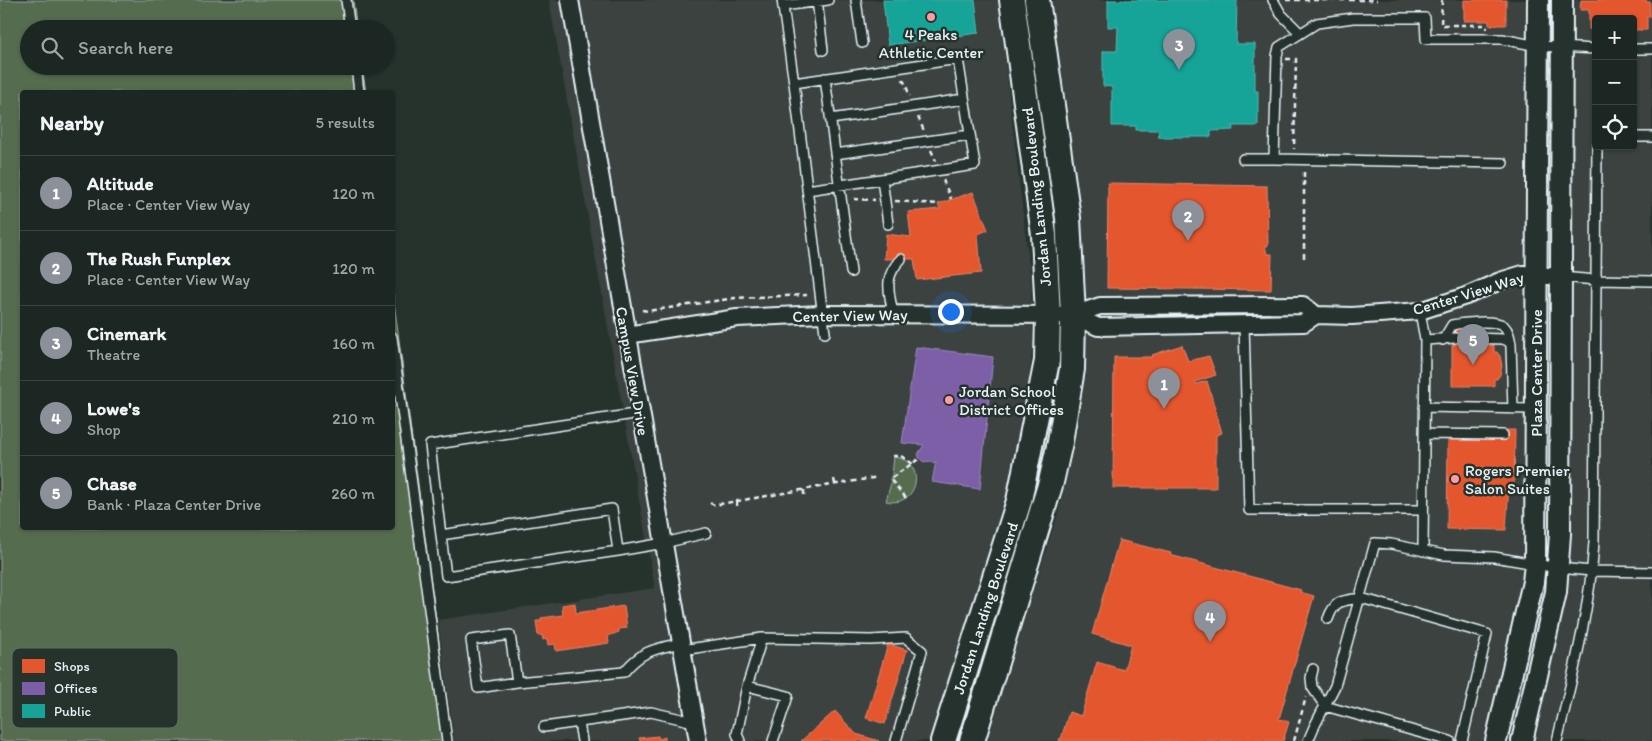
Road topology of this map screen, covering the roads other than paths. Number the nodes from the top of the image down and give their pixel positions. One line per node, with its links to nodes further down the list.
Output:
1 (346, 0): 12 (lane)
2 (570, 0): 53 (street, Campus View Drive)
3 (828, 0): 10 (lane)
4 (856, 0): 14 (lane)
5 (1012, 0): 48 (main road, Jordan Landing Boulevard)
6 (1037, 0): 49 (main road, Jordan Landing Boulevard)
7 (1274, 0): 13 (lane)
8 (1538, 0): 15 (street, Plaza Center Drive)
9 (1562, 0): 16 (street, Plaza Center Drive)
10 (817, 1): 11 (lane); 20 (lane)
11 (783, 3): 23 (lane)
12 (349, 20)
13 (1300, 33): 15 (lane); 33 (lane)
14 (862, 43)
15 (1538, 46): 16 (lane); 41 (street, Plaza Center Drive)
16 (1562, 48): 17 (lane); 42 (street, Plaza Center Drive)
17 (1592, 49)
18 (1637, 49): 19 (lane)
19 (1652, 49)
20 (824, 50)
21 (357, 75): 24 (lane)
22 (825, 78): 23 (lane); 25 (lane); 26 (lane)
23 (794, 83): 37 (lane)
24 (359, 90)
25 (964, 99): 26 (lane); 27 (lane)
26 (831, 119): 31 (lane)
27 (970, 136): 31 (lane); 35 (lane)
28 (1637, 137): 29 (lane)
29 (1652, 137)
30 (1597, 150): 43 (lane)
31 (836, 154): 36 (lane)
32 (1243, 159): 33 (lane)
33 (1274, 159): 34 (lane)
34 (1503, 163)
35 (882, 179): 36 (lane); 38 (lane)
36 (840, 186): 37 (lane); 40 (lane)
37 (807, 190): 46 (lane)
38 (888, 224)
39 (901, 259): 47 (lane)
40 (851, 272)
41 (1537, 274): 42 (street, Center View Way); 45 (street, Center View Way); 62 (street, Plaza Center Drive)
42 (1561, 277): 43 (lane); 73 (street, Plaza Center Drive)
43 (1596, 280): 44 (lane); 74 (lane)
44 (1652, 281)
45 (1420, 311): 50 (street, Center View Way); 56 (lane)
46 (822, 314): 47 (street, Center View Way); 52 (lane); 53 (street, Center View Way)
47 (893, 314): 48 (street, Center View Way)
48 (1048, 315): 49 (street, Center View Way); 93 (main road, Jordan Landing Boulevard)
49 (1073, 315): 50 (street, Center View Way); 51 (street, Center View Way); 94 (main road, Jordan Landing Boulevard)
50 (1316, 315): 51 (street, Center View Way)
51 (1244, 324): 66 (lane)
52 (825, 333)
53 (627, 335): 63 (street, Campus View Drive)
54 (1454, 338): 57 (lane)
55 (1468, 338): 58 (lane)
56 (1425, 340): 57 (lane); 60 (lane)
57 (1442, 340): 58 (lane)
58 (1511, 345): 61 (lane)
59 (395, 359): 87 (lane)
60 (1424, 407): 61 (lane); 64 (lane)
61 (1513, 408): 62 (lane)
62 (1536, 409): 72 (street, Plaza Center Drive)
63 (641, 413): 68 (lane); 69 (street, Campus View Drive)
64 (1424, 434): 65 (lane); 66 (lane)
65 (1503, 435)
66 (1423, 510): 71 (lane)
67 (706, 532): 69 (lane)
68 (441, 535): 70 (lane); 70 (lane)
69 (664, 543): 70 (lane); 79 (street, Campus View Drive)
70 (618, 550)
71 (1423, 551): 72 (lane); 76 (lane)
72 (1535, 564): 73 (lane); 98 (street, Plaza Center Drive)
73 (1558, 568): 74 (lane); 99 (street, Plaza Center Drive)
74 (1592, 571): 75 (lane); 100 (lane)
75 (1652, 572)
76 (1361, 598): 77 (lane); 83 (lane); 97 (lane)
77 (1328, 619)
78 (762, 638): 79 (lane); 82 (lane); 92 (lane)
79 (681, 646): 81 (lane); 85 (street, Campus View Drive)
80 (1313, 669): 83 (lane)
81 (517, 682): 81 (lane)
82 (747, 686): 90 (lane); 91 (lane)
83 (1325, 706): 95 (lane); 96 (lane)
84 (579, 722): 85 (lane); 86 (lane); 88 (lane)
85 (694, 722): 89 (street, Campus View Drive)
86 (544, 728)
87 (447, 741)
88 (582, 741)
89 (698, 741)
90 (740, 741)
91 (773, 741)
92 (896, 741)
93 (944, 741)
94 (972, 741)
95 (1308, 741)
96 (1450, 741)
97 (1462, 741)
98 (1496, 741)
99 (1522, 741)
100 (1557, 741)

